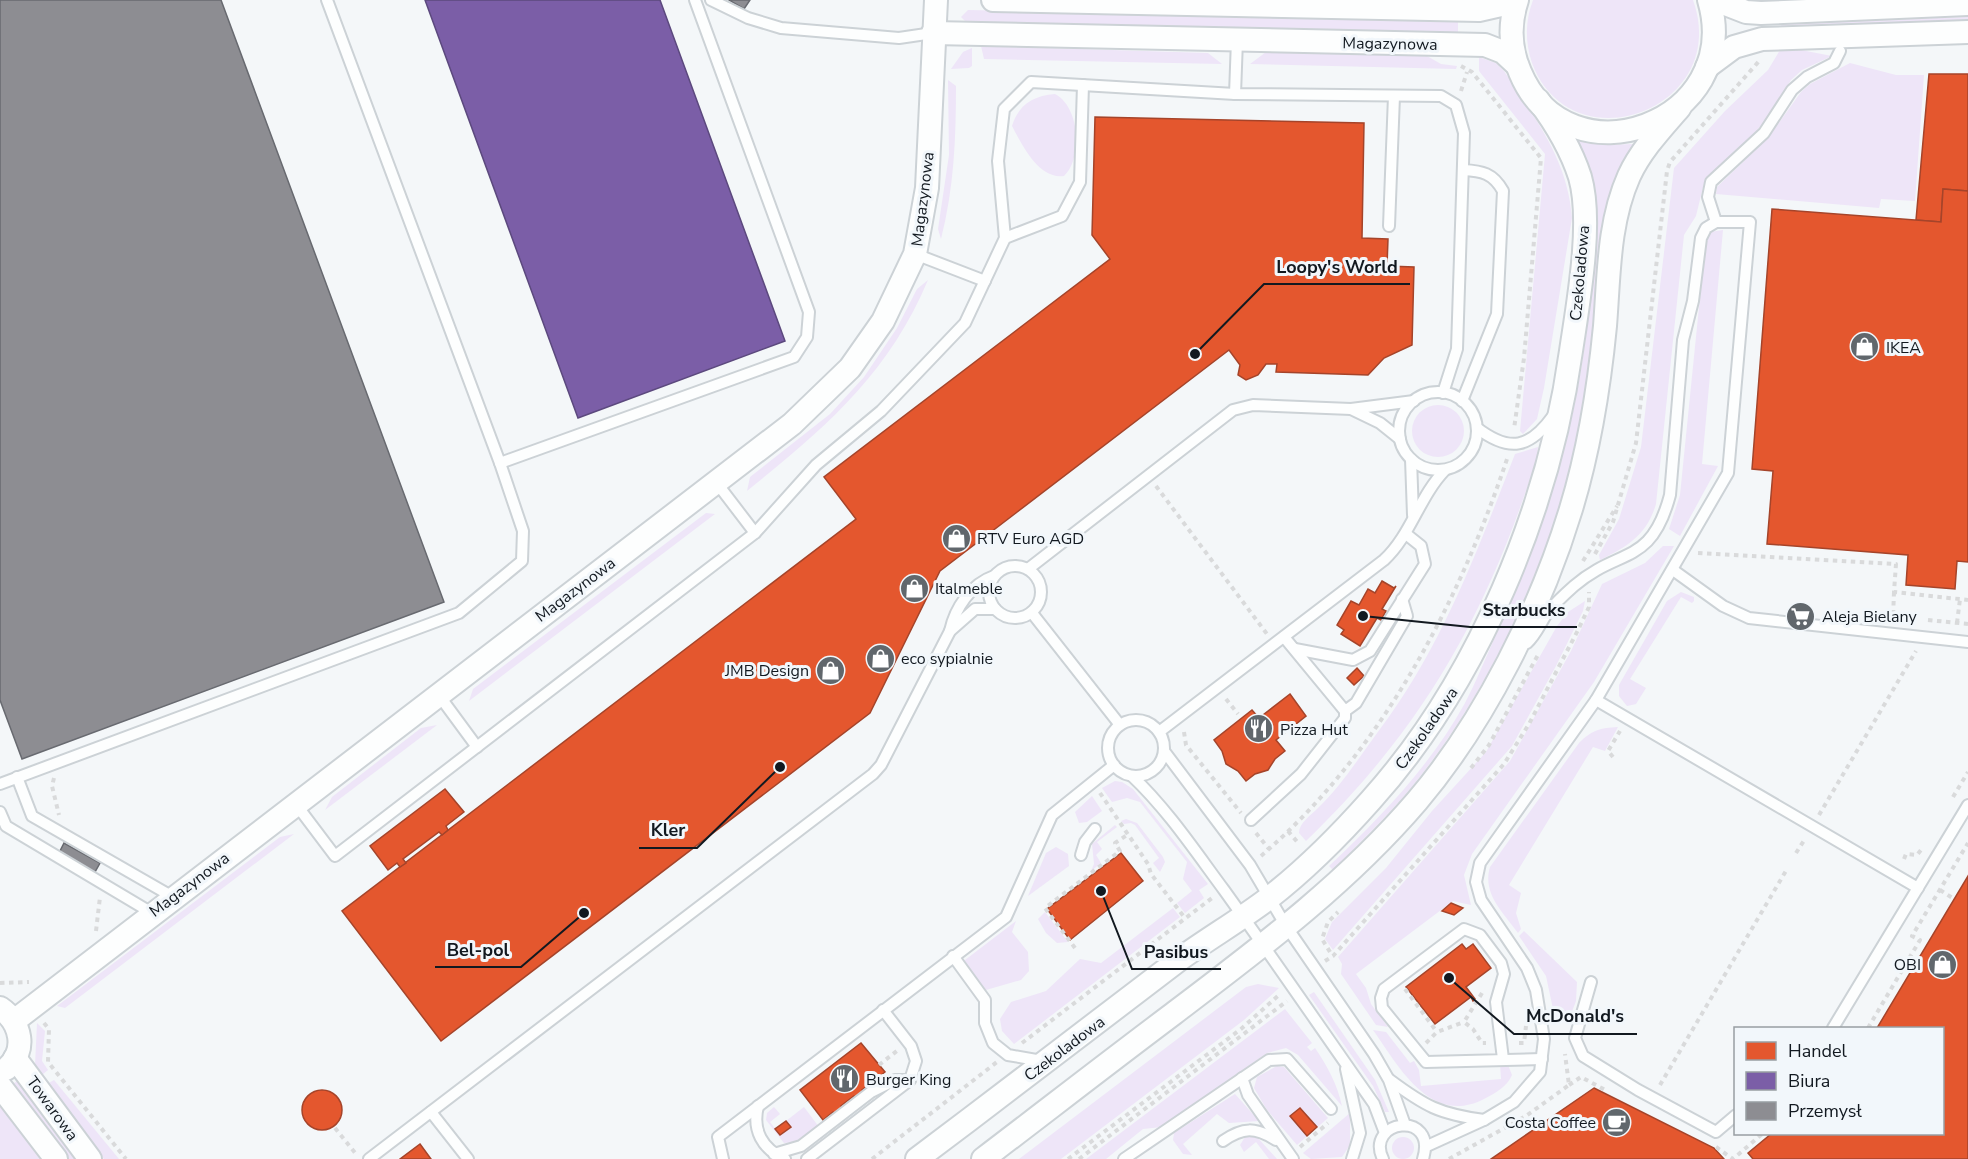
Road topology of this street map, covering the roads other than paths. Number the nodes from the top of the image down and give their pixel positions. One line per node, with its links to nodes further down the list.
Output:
1 (327, 0): 37 (lane)
2 (695, 0): 37 (lane)
3 (711, 0): 13 (lane)
4 (936, 0): 13 (street, Magazynowa)
5 (993, 0): 10 (street)
6 (1510, 0): 10 (street)
7 (1517, 0): 16 (street)
8 (1708, 0): 17 (street)
9 (1715, 0): 11 (street)
10 (1392, 4)
11 (1968, 4)
12 (1968, 32): 17 (street)
13 (933, 33): 14 (street, Magazynowa); 27 (street, Magazynowa)
14 (1237, 40): 16 (street, Magazynowa); 19 (lane)
15 (1840, 51): 24 (lane)
16 (1517, 65): 21 (street, Czekoladowa)
17 (1707, 67): 22 (street, Czekoladowa)
18 (1083, 85): 19 (lane); 26 (lane); 26 (lane)
19 (1235, 94): 20 (lane)
20 (1394, 96): 23 (lane); 25 (lane)
21 (1538, 100): 22 (street); 30 (street, Czekoladowa)
22 (1680, 107): 53 (street, Czekoladowa)
23 (1463, 170): 29 (lane); 32 (lane)
24 (1716, 222): 44 (lane); 53 (lane)
25 (1389, 226)
26 (1005, 238): 28 (lane)
27 (915, 254): 28 (lane); 39 (street, Magazynowa)
28 (985, 281): 41 (lane)
29 (1443, 393): 31 (lane); 32 (lane)
30 (1565, 398): 34 (lane); 73 (street, Czekoladowa)
31 (1414, 401): 33 (lane); 35 (lane)
32 (1462, 401): 34 (lane)
33 (1351, 409): 35 (lane); 43 (lane)
34 (1477, 428): 38 (lane)
35 (1400, 439): 36 (lane)
36 (1411, 459): 38 (lane); 40 (lane)
37 (500, 463): 63 (lane)
38 (1445, 470): 40 (lane)
39 (716, 482): 41 (lane); 54 (street, Magazynowa)
40 (1413, 515): 42 (lane)
41 (755, 533): 59 (lane)
42 (1406, 534): 46 (lane); 50 (lane)
43 (1028, 569): 45 (lane); 48 (lane)
44 (1672, 570): 51 (lane); 55 (lane)
45 (994, 576): 47 (lane); 49 (lane)
46 (1402, 599): 52 (lane); 56 (lane)
47 (995, 609): 48 (lane); 49 (lane)
48 (1032, 613): 57 (lane)
49 (950, 632): 94 (lane)
50 (1280, 640): 52 (lane); 58 (lane)
51 (1968, 642)
52 (1294, 648): 56 (lane)
53 (1511, 656): 76 (street, Czekoladowa)
54 (438, 694): 59 (lane); 65 (street, Magazynowa)
55 (1596, 700): 71 (lane); 84 (lane)
56 (1346, 711): 68 (lane)
57 (1120, 725): 58 (lane); 61 (lane)
58 (1159, 732): 60 (lane)
59 (477, 747): 65 (lane)
60 (1164, 751): 62 (lane); 73 (lane)
61 (1114, 765): 62 (lane); 78 (lane)
62 (1132, 776): 75 (lane)
63 (17, 777): 64 (lane); 72 (lane)
64 (0, 784)
65 (295, 803): 72 (street, Magazynowa)
66 (1968, 805): 71 (lane)
67 (0, 812): 74 (lane)
68 (1246, 817)
69 (1095, 830): 70 (lane)
70 (1080, 855)
71 (1918, 888): 82 (lane)
72 (173, 897): 74 (street, Magazynowa)
73 (1268, 898): 75 (street, Czekoladowa); 76 (lane)
74 (152, 913): 81 (street, Magazynowa)
75 (1242, 915): 77 (lane); 85 (street, Czekoladowa)
76 (1286, 926): 77 (street, Czekoladowa); 90 (lane)
77 (1264, 945): 86 (lane); 112 (street, Czekoladowa)
78 (953, 956): 80 (lane); 85 (lane)
79 (1591, 982): 95 (lane)
80 (883, 1010): 89 (lane); 92 (lane)
81 (7, 1014): 87 (street)
82 (1834, 1027)
83 (1503, 1059): 83 (lane); 84 (lane)
84 (1542, 1059): 96 (lane)
85 (1046, 1062): 111 (street, Czekoladowa)
86 (1345, 1063): 98 (lane); 115 (lane)
87 (8, 1065): 105 (street, Towarowa)
88 (1242, 1078): 93 (lane); 100 (lane); 113 (lane)
89 (910, 1080): 102 (lane); 110 (lane)
90 (1389, 1080): 96 (lane); 97 (lane)
91 (0, 1086): 104 (street, Towarowa)
92 (758, 1106): 102 (lane); 108 (lane)
93 (1331, 1109)
94 (431, 1112): 106 (lane); 107 (lane)
95 (1734, 1117)
96 (1484, 1120): 101 (lane)
97 (1405, 1125): 98 (lane); 101 (lane)
98 (1385, 1133): 103 (lane)
99 (1223, 1141): 100 (lane)
100 (1279, 1141): 114 (lane)
101 (1427, 1146): 116 (lane)
102 (774, 1154): 109 (lane)
103 (1379, 1158)
104 (56, 1159)
105 (90, 1159)
106 (369, 1159)
107 (468, 1159)
108 (723, 1159)
109 (785, 1159)
110 (806, 1159)
111 (917, 1159)
112 (983, 1159)
113 (1124, 1159)
114 (1293, 1159)
115 (1352, 1159)
116 (1423, 1159)

